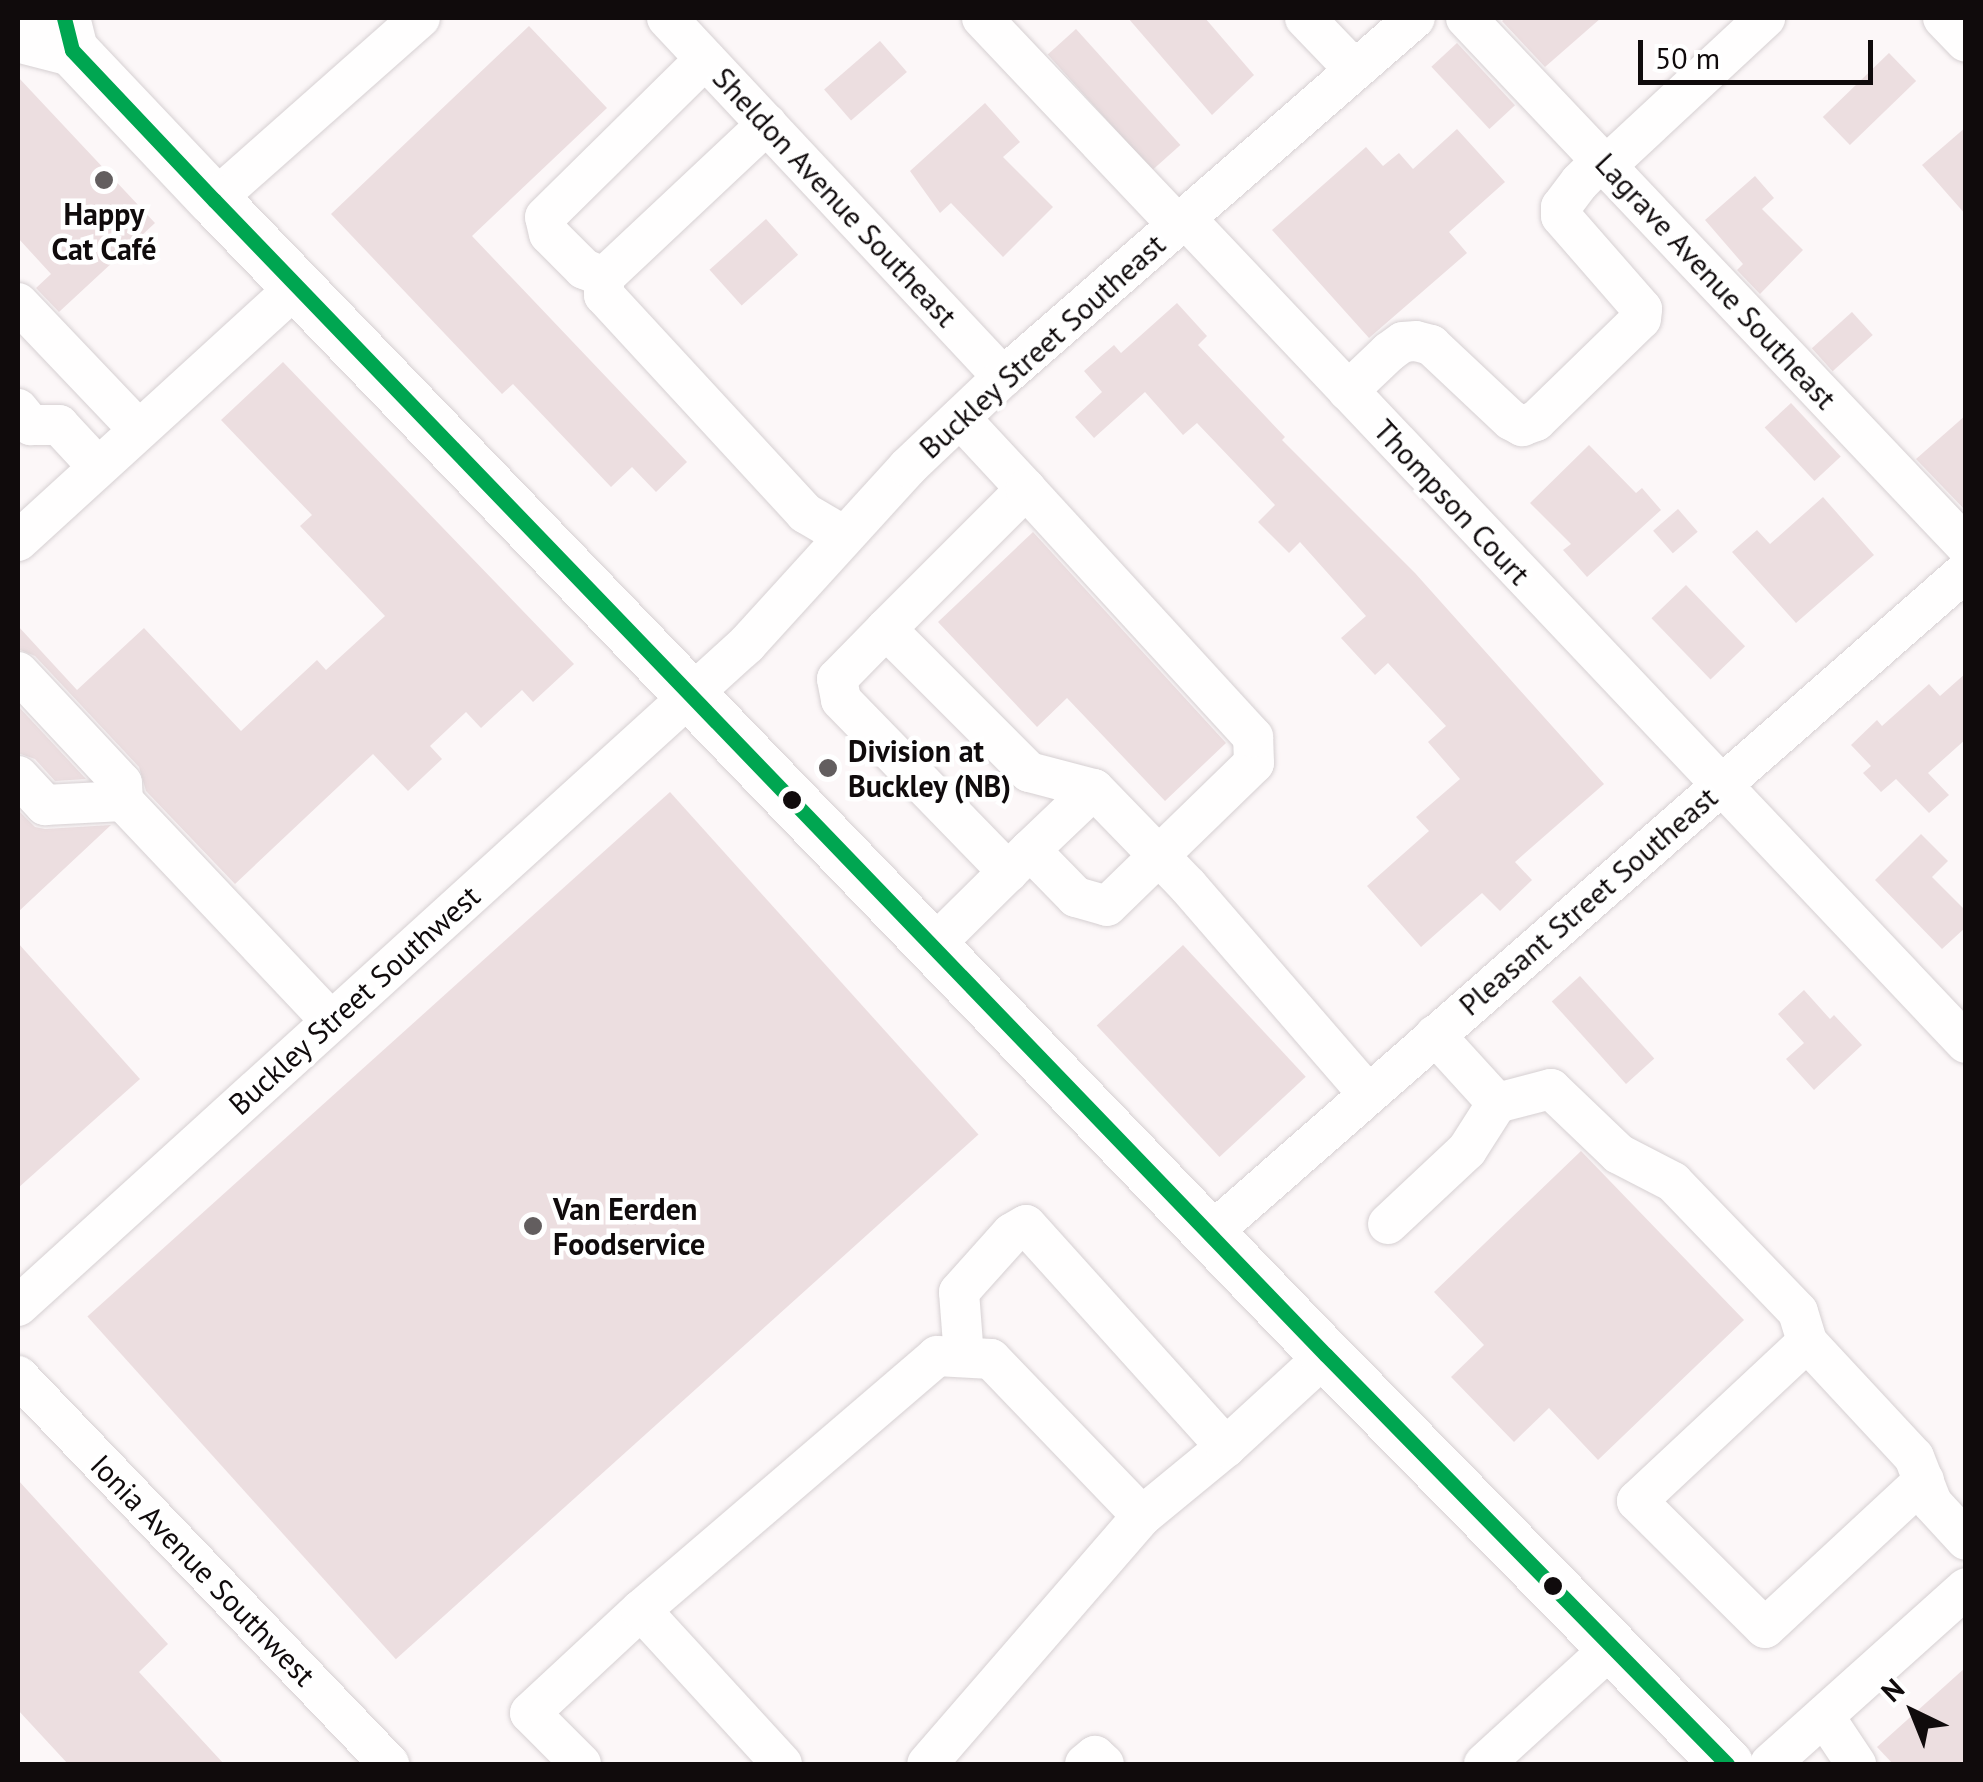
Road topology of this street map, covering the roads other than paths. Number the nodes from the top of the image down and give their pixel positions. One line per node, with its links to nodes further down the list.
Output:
1 (420, 18): 16 (street)
2 (666, 18): 12 (street, Sheldon Avenue Southeast)
3 (982, 18): 17 (street, Thompson Court)
4 (1305, 18): 13 (street)
5 (1415, 18): 13 (street, Buckley Street Southeast)
6 (1466, 18): 15 (street, Lagrave Avenue Southeast)
7 (1765, 18): 15 (street)
8 (1943, 18): 11 (street)
9 (68, 34): 10 (main road); 16 (main road)
10 (18, 36)
11 (1966, 42)
12 (706, 59): 14 (street, Sheldon Avenue Southeast); 18 (street)
13 (1354, 70): 17 (street, Buckley Street Southeast)
14 (766, 124): 18 (street); 21 (street, Sheldon Avenue Southeast)
15 (1604, 163): 22 (street); 30 (street, Lagrave Avenue Southeast)
16 (214, 200): 19 (main road)
17 (1181, 221): 21 (street, Buckley Street Southeast); 22 (street, Thompson Court)
18 (604, 277): 28 (street)
19 (297, 286): 25 (street); 34 (main road)
20 (18, 304): 25 (street)
21 (1003, 377): 24 (street, Buckley Street Southeast)
22 (1348, 391): 36 (street, Thompson Court)
23 (18, 409): 26 (street)
24 (960, 418): 27 (street); 28 (street, Buckley Street Southeast)
25 (139, 430): 26 (street)
26 (98, 468): 29 (street)
27 (1026, 489): 32 (street); 39 (street)
28 (844, 536): 34 (street, Buckley Street Southeast)
29 (18, 540)
30 (1966, 546)
31 (1966, 571): 36 (street, Pleasant Street Southeast)
32 (886, 629): 37 (street); 40 (street)
33 (18, 672): 38 (street)
34 (690, 694): 41 (main road); 43 (street, Buckley Street Southwest)
35 (18, 776): 38 (street)
36 (1721, 785): 42 (street); 44 (street, Pleasant Street Southeast)
37 (1094, 789): 39 (street); 40 (street)
38 (123, 801): 43 (street)
39 (1161, 858): 40 (street); 45 (street)
40 (1019, 861): 41 (street)
41 (934, 944): 48 (main road)
42 (1958, 1020)
43 (331, 1021): 49 (street, Buckley Street Southwest)
44 (1435, 1035): 45 (street, Pleasant Street Southeast); 46 (street)
45 (1367, 1093): 48 (street, Pleasant Street Southeast)
46 (1497, 1103): 47 (street); 50 (street)
47 (1388, 1224)
48 (1212, 1232): 51 (main road)
49 (18, 1306)
50 (1808, 1342): 55 (street); 55 (street)
51 (1326, 1355): 54 (street); 60 (main road)
52 (964, 1357): 54 (street); 56 (street); 59 (street)
53 (18, 1376): 62 (street, Ionia Avenue Southwest)
54 (1226, 1447): 56 (street)
55 (1924, 1480): 57 (street)
56 (1142, 1516): 65 (street)
57 (1966, 1540)
58 (1966, 1588): 61 (street)
59 (641, 1610): 63 (street); 64 (street)
60 (1611, 1648): 68 (street); 69 (main road)
61 (1824, 1716): 70 (street); 71 (street)
62 (375, 1760)
63 (581, 1764)
64 (782, 1764)
65 (927, 1764)
66 (1086, 1764): 67 (street)
67 (1104, 1764)
68 (1484, 1764)
69 (1727, 1764)
70 (1770, 1764)
71 (1856, 1764)

